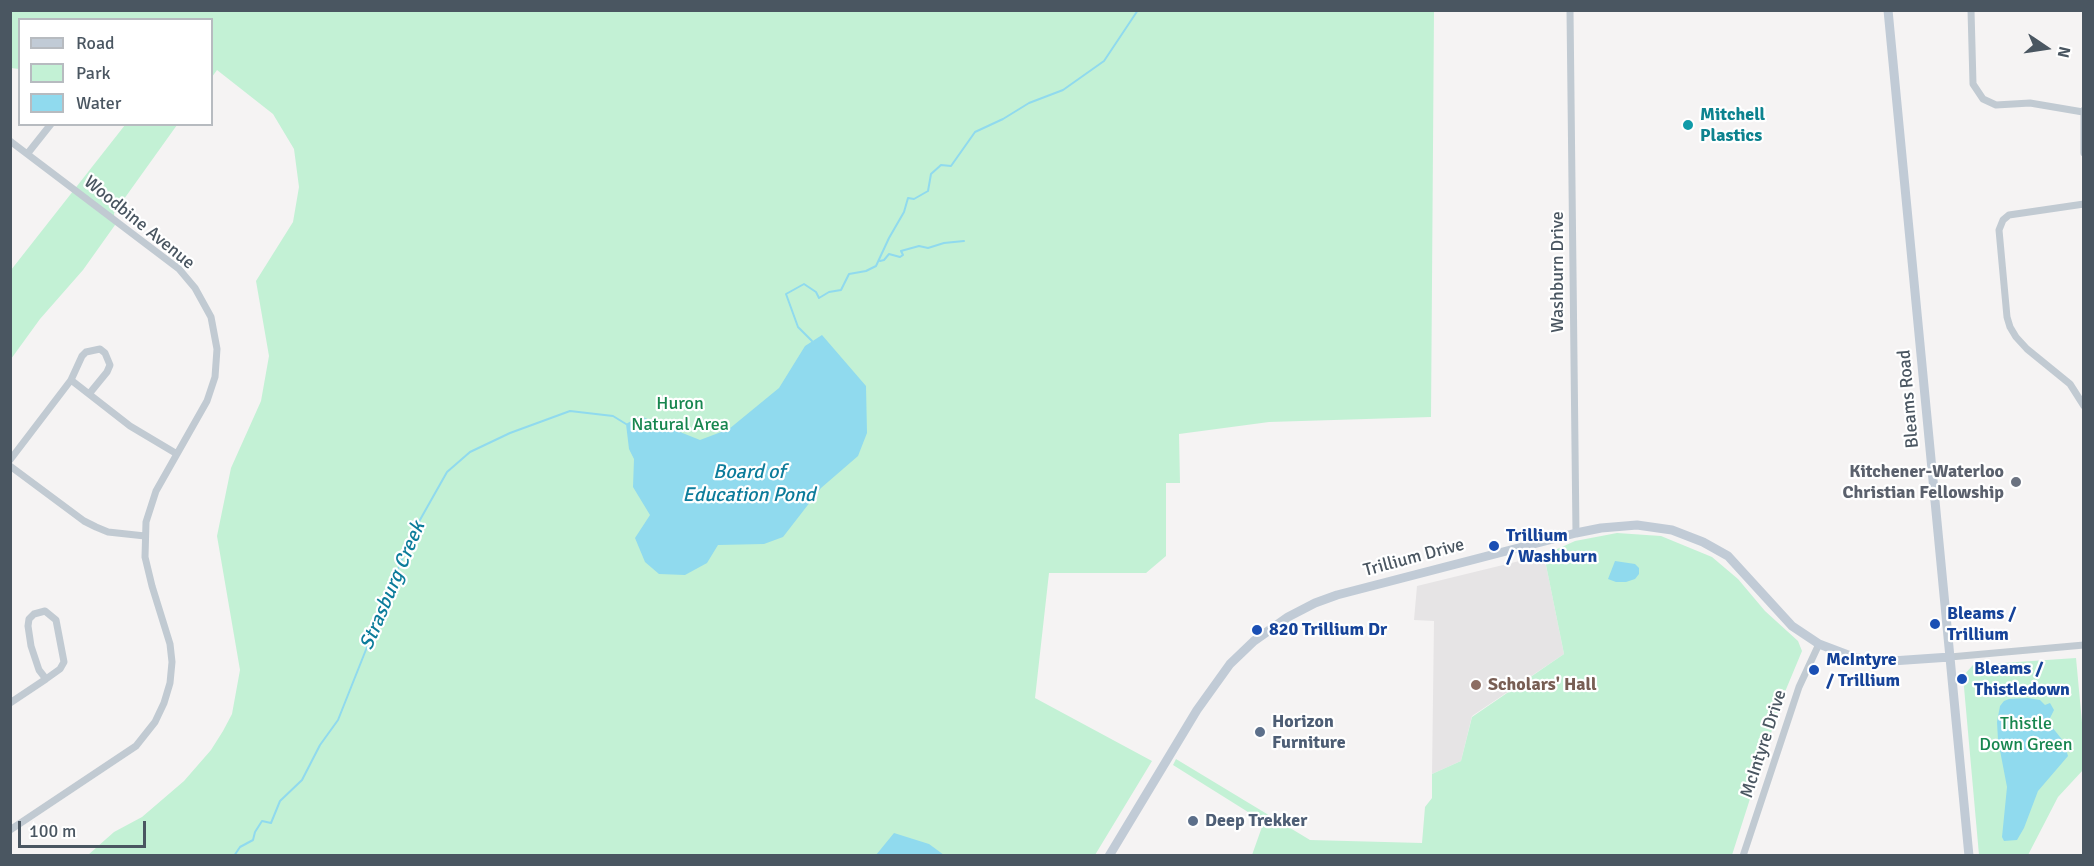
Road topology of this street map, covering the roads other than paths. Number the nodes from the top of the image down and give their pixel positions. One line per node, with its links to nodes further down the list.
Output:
1 (1570, 10): 16 (street, Washburn Drive)
2 (1888, 10): 20 (street, Bleams Road)
3 (1971, 10): 4 (street)
4 (2083, 111): 8 (street)
5 (49, 126): 7 (street)
6 (10, 141): 7 (street, Woodbine Avenue)
7 (28, 153): 13 (street, Woodbine Avenue)
8 (2084, 153)
9 (2084, 204): 12 (street)
10 (71, 380): 11 (street); 11 (street); 14 (street)
11 (89, 394): 13 (street)
12 (2084, 406)
13 (177, 454): 17 (street, Woodbine Avenue)
14 (10, 460)
15 (10, 466): 17 (street)
16 (1576, 533): 18 (street, Trillium Drive); 24 (street, Trillium Drive)
17 (145, 536): 23 (street, Woodbine Avenue)
18 (1819, 644): 20 (street, Trillium Drive); 25 (street, McIntyre Drive)
19 (2084, 645): 20 (street)
20 (1950, 657): 26 (street, Bleams Road)
21 (46, 679): 21 (street); 22 (street)
22 (10, 703)
23 (10, 830)
24 (1109, 855)
25 (1743, 855)
26 (1969, 855)

